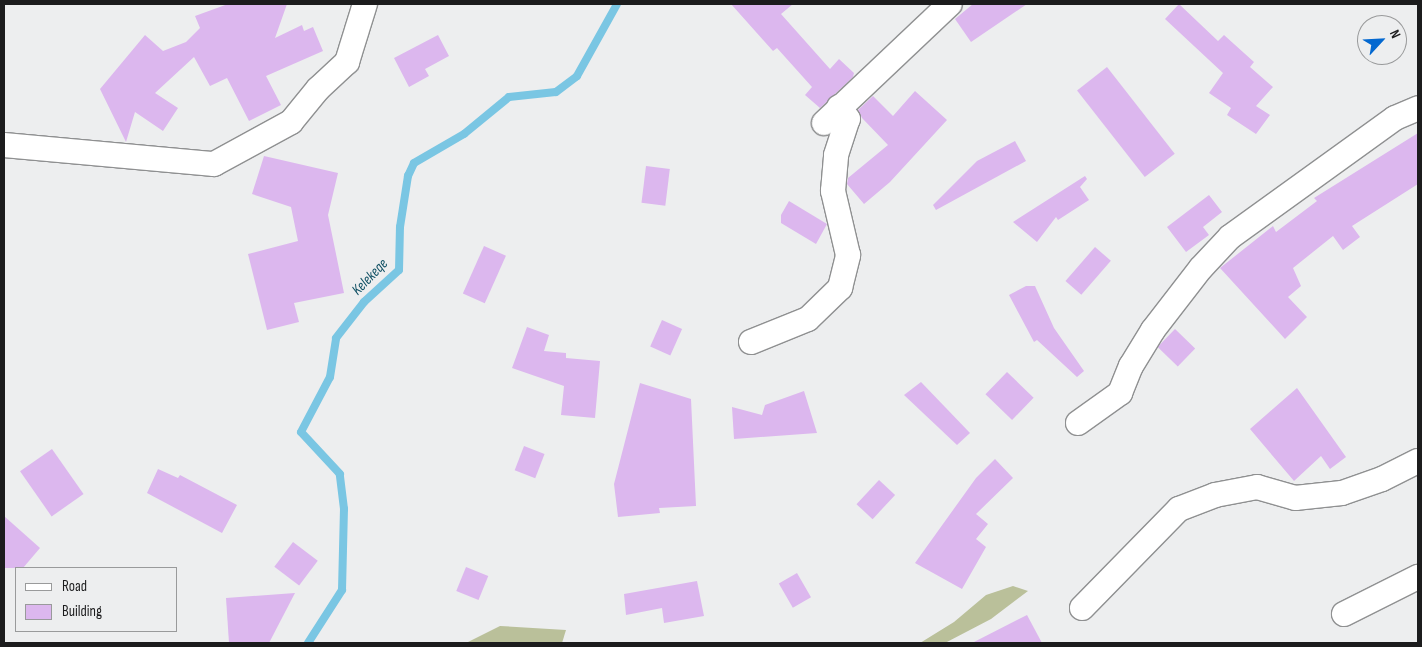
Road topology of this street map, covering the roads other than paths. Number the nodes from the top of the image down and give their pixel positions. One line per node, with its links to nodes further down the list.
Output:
1 (365, 4): 4 (street)
2 (950, 4): 5 (street)
3 (1418, 108): 6 (street)
4 (4, 145)
5 (751, 342)
6 (1078, 423)
7 (1418, 461): 9 (street)
8 (1418, 577): 10 (street)
9 (1082, 608)
10 (1344, 614)

